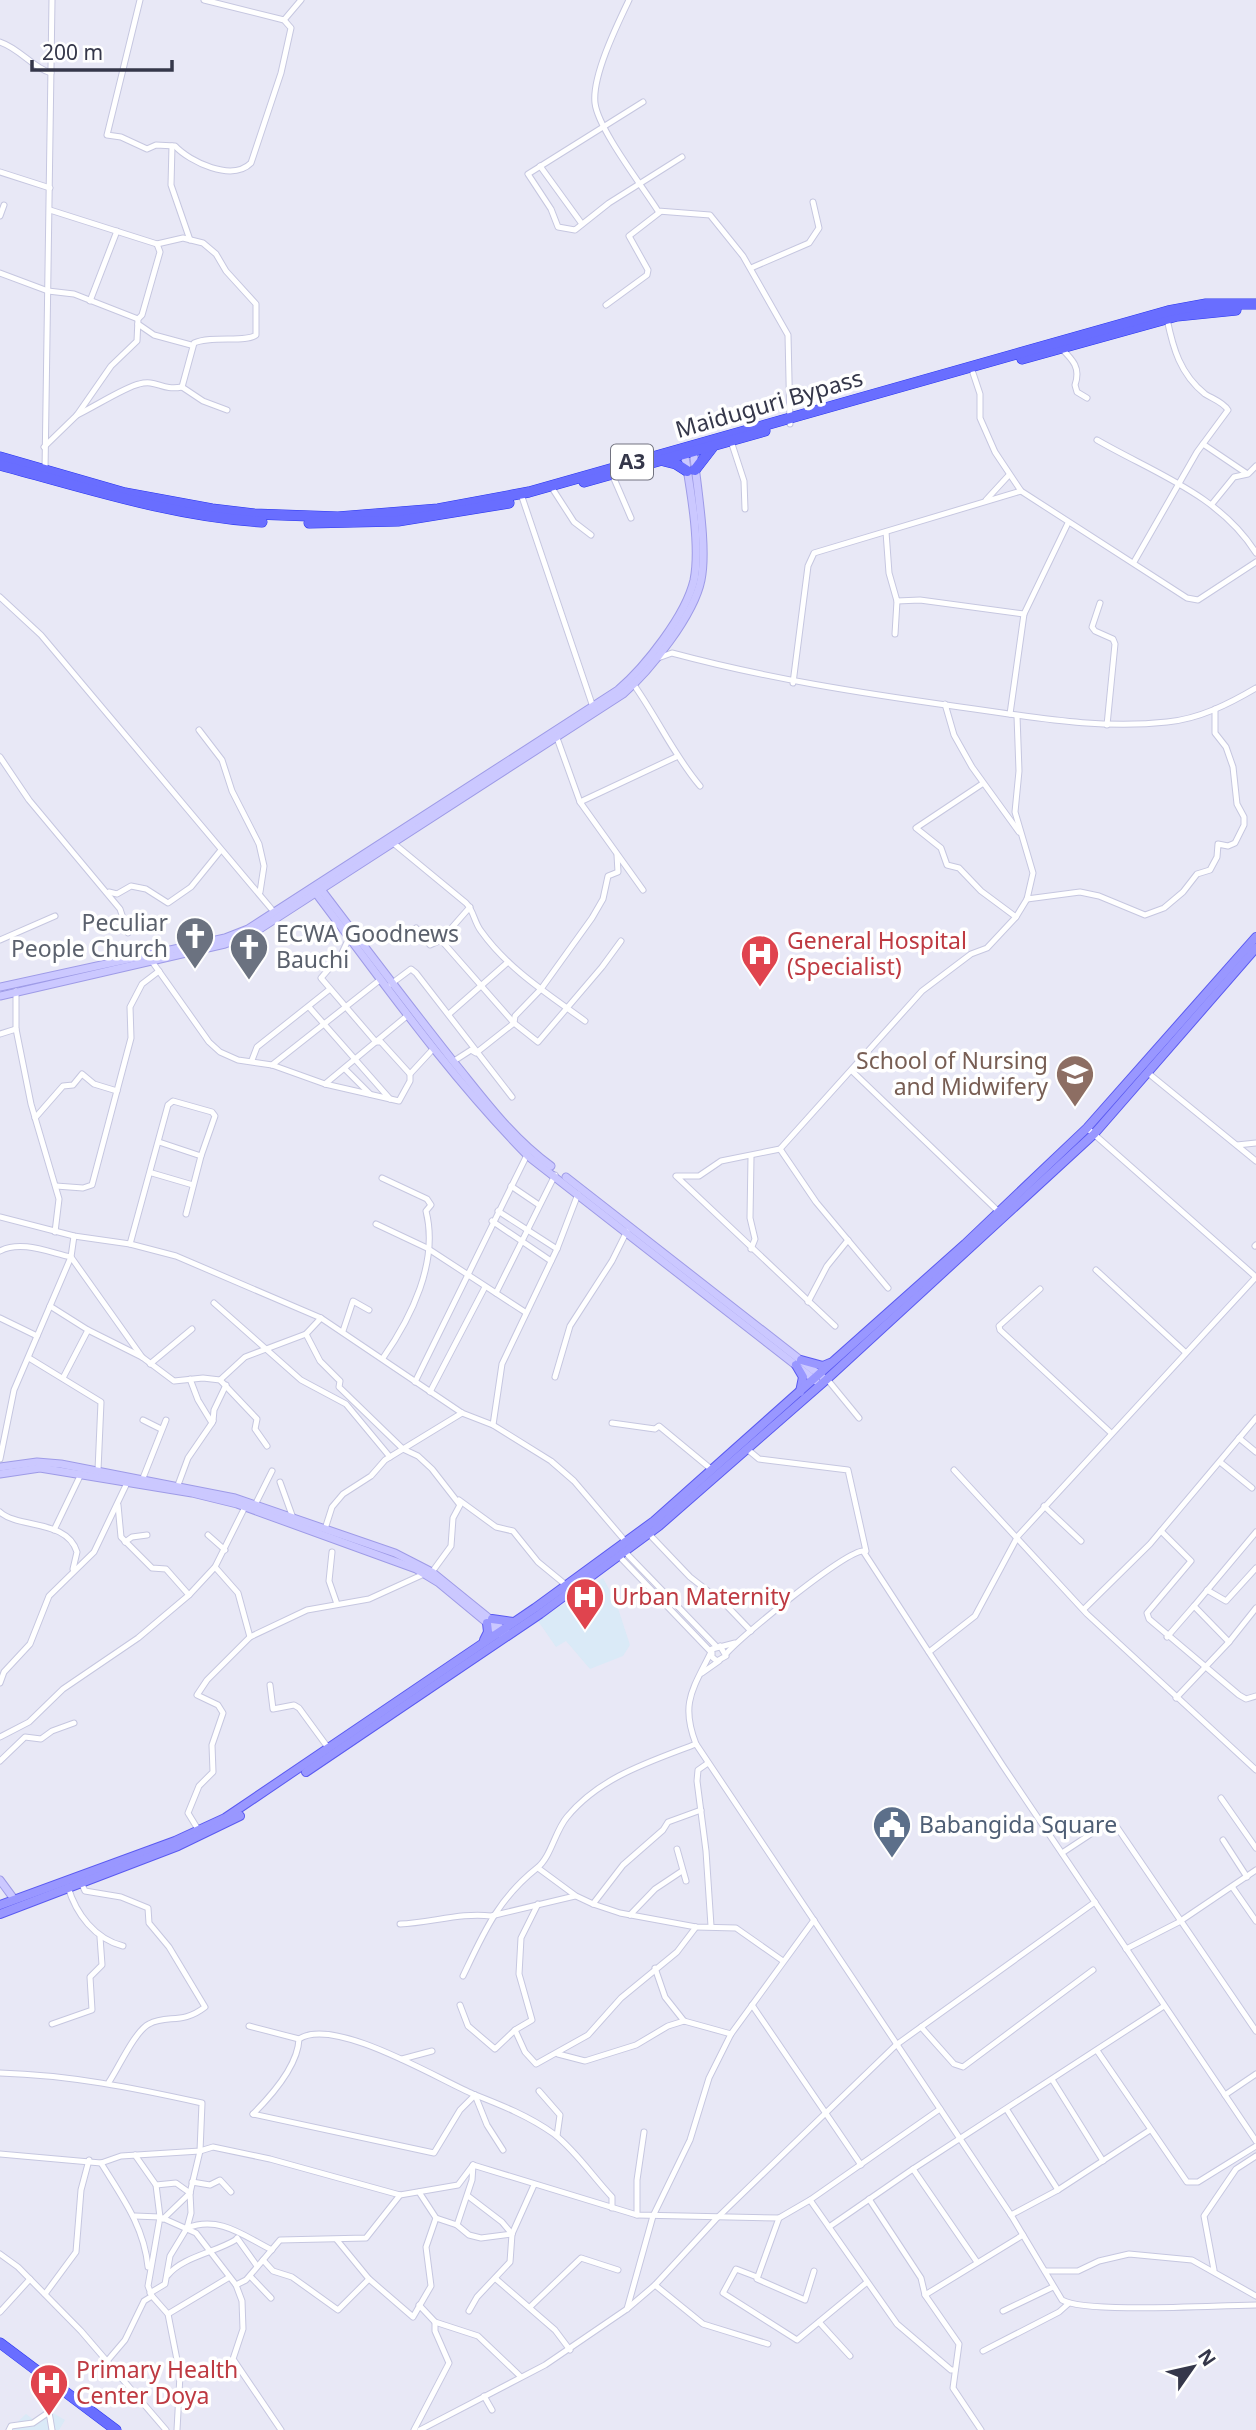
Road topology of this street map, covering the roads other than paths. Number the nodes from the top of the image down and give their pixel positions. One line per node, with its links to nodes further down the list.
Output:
1 (51, 0): 8 (street)
2 (140, 0): 11 (street)
3 (204, 0): 6 (street)
4 (301, 0): 6 (street)
5 (629, 0): 10 (street)
6 (284, 20): 11 (street)
7 (0, 42): 8 (street)
8 (51, 73): 16 (street)
9 (643, 102): 10 (street)
10 (605, 127): 13 (street); 15 (street)
11 (172, 146): 24 (street)
12 (682, 157): 15 (street)
13 (540, 166): 22 (street); 22 (street)
14 (0, 172): 16 (street)
15 (640, 183): 20 (street); 22 (street)
16 (50, 188): 19 (street)
17 (813, 202): 26 (street)
18 (4, 205): 21 (street)
19 (50, 210): 23 (street); 28 (street)
20 (660, 212): 26 (street); 31 (street)
21 (0, 216)
22 (582, 224)
23 (117, 231): 25 (street); 29 (street)
24 (190, 240): 25 (street); 36 (street)
25 (157, 244): 34 (street)
26 (751, 268): 43 (street)
27 (0, 273): 28 (street)
28 (48, 291): 29 (street); 48 (street)
29 (90, 301): 34 (street)
30 (1256, 304): 35 (highway, Maiduguri Bypass / A3)
31 (606, 305)
32 (1256, 310): 33 (highway, Maiduguri Bypass / A3)
33 (1166, 318): 35 (highway, Maiduguri Bypass / A3); 46 (street)
34 (138, 321): 36 (street); 42 (street)
35 (1086, 337): 37 (highway, Maiduguri Bypass / A3); 43 (highway, Maiduguri Bypass / A3)
36 (191, 345): 39 (street)
37 (1061, 348): 38 (highway, Maiduguri Bypass / A3); 40 (street)
38 (973, 373): 43 (highway, Maiduguri Bypass / A3); 58 (street)
39 (182, 387): 41 (street); 42 (street)
40 (1087, 398)
41 (227, 410)
42 (77, 415): 48 (street)
43 (790, 421): 45 (highway, Maiduguri Bypass / A3); 49 (highway, Maiduguri Bypass / A3)
44 (1097, 440): 59 (street)
45 (731, 441): 47 (highway, Maiduguri Bypass / A3); 65 (street)
46 (1203, 444): 55 (street); 59 (street)
47 (714, 446): 49 (highway, Maiduguri Bypass / A3); 54 (highway)
48 (44, 447): 56 (street)
49 (688, 449): 51 (highway, Maiduguri Bypass / A3); 54 (street); 62 (highway, Maiduguri Bypass / A3)
50 (0, 457): 56 (highway, Maiduguri Bypass / A3)
51 (660, 461): 54 (highway); 57 (highway, Maiduguri Bypass / A3)
52 (0, 465): 56 (highway, Maiduguri Bypass / A3)
53 (1256, 467): 55 (street)
54 (691, 470): 71 (street)
55 (1246, 473): 64 (street)
56 (44, 474): 62 (highway, Maiduguri Bypass / A3)
57 (612, 474): 60 (highway, Maiduguri Bypass / A3); 66 (street)
58 (1009, 475): 61 (street); 63 (street)
59 (1177, 485): 64 (street); 72 (street)
60 (554, 491): 62 (highway, Maiduguri Bypass / A3); 69 (street)
61 (1021, 491): 63 (street); 67 (street)
62 (522, 497): 87 (street)
63 (986, 500): 68 (street)
64 (1212, 504): 70 (street)
65 (745, 509)
66 (631, 518)
67 (1068, 523): 72 (street); 77 (street)
68 (886, 532): 75 (street); 82 (street)
69 (591, 535)
70 (1256, 553)
71 (699, 557): 79 (street); 87 (street)
72 (1135, 562): 73 (street)
73 (1256, 562)
74 (0, 597): 100 (street)
75 (897, 601): 77 (street); 78 (street)
76 (1100, 603): 90 (street)
77 (1024, 614): 88 (street)
78 (895, 634)
79 (667, 642): 80 (street); 81 (street)
80 (672, 653): 81 (street); 82 (street)
81 (656, 659): 83 (street)
82 (793, 683): 85 (street)
83 (634, 685): 87 (street); 94 (street)
84 (1256, 688): 86 (street)
85 (945, 704): 88 (street); 95 (street)
86 (1215, 709): 90 (street); 107 (street)
87 (594, 710): 92 (street); 104 (street)
88 (1010, 714): 89 (street)
89 (1017, 716): 90 (street); 98 (street)
90 (1107, 724)
91 (198, 730): 106 (street)
92 (557, 738): 97 (street); 99 (street)
93 (0, 757): 103 (street)
94 (676, 757): 96 (street); 97 (street)
95 (982, 784): 98 (street); 113 (street)
96 (700, 786)
97 (580, 802): 101 (street)
98 (1022, 838): 107 (street)
99 (392, 842): 102 (street); 110 (street)
100 (221, 850): 103 (street); 106 (street)
101 (617, 855): 105 (street); 130 (street)
102 (332, 882): 104 (street); 109 (street)
103 (104, 888): 115 (street)
104 (317, 889): 108 (street); 109 (street); 111 (street)
105 (643, 890)
106 (260, 892): 111 (street)
107 (1027, 899): 113 (street)
108 (302, 902): 109 (street); 122 (street)
109 (328, 903): 117 (street); 126 (street)
110 (470, 907): 119 (street); 123 (street)
111 (274, 912): 122 (street)
112 (55, 916): 118 (street)
113 (1016, 917): 151 (street)
114 (416, 928): 119 (street)
115 (128, 933)
116 (1256, 937): 160 (main road)
117 (349, 938): 125 (street); 129 (street)
118 (0, 940)
119 (441, 940): 128 (street)
120 (621, 941): 135 (street)
121 (1256, 948): 152 (main road)
122 (150, 957): 124 (street); 127 (street); 131 (street)
123 (508, 962): 128 (street); 130 (street)
124 (159, 971): 146 (street); 155 (street)
125 (381, 979): 133 (street); 137 (street)
126 (391, 984): 136 (street); 148 (street)
127 (0, 987)
128 (481, 988): 136 (street); 139 (street)
129 (330, 989): 133 (street); 134 (street)
130 (541, 989): 135 (street); 139 (street)
131 (16, 991): 132 (street); 141 (street)
132 (0, 996)
133 (346, 1006): 140 (street); 143 (street)
134 (309, 1007): 140 (street); 146 (street)
135 (568, 1009): 138 (street); 139 (street)
136 (449, 1014): 145 (street)
137 (408, 1015): 143 (street); 144 (street)
138 (585, 1021)
139 (514, 1023): 145 (street)
140 (324, 1024): 147 (street); 149 (street)
141 (16, 1029): 142 (street); 159 (street)
142 (0, 1034)
143 (376, 1042): 147 (street); 153 (street)
144 (434, 1048): 153 (street); 165 (street)
145 (476, 1053): 148 (street); 157 (street)
146 (252, 1060): 149 (street)
147 (357, 1061): 150 (street); 158 (street)
148 (454, 1061): 222 (street)
149 (272, 1065): 154 (street)
150 (345, 1069): 154 (street); 156 (street)
151 (852, 1072): 164 (street); 178 (street)
152 (1148, 1073): 160 (main road); 163 (street)
153 (410, 1074): 158 (street)
154 (325, 1084): 156 (street)
155 (117, 1091): 159 (street); 173 (street)
156 (370, 1094): 158 (street)
157 (512, 1097)
158 (391, 1099)
159 (35, 1118): 173 (street)
160 (1090, 1131): 178 (main road); 196 (main road); 199 (street)
161 (159, 1142): 166 (street); 166 (street); 169 (street)
162 (1256, 1143): 163 (street)
163 (1237, 1145): 168 (street)
164 (780, 1149): 167 (street); 187 (street)
165 (527, 1155): 170 (street); 174 (street)
166 (201, 1156): 172 (street)
167 (751, 1157): 192 (street); 192 (street)
168 (1256, 1161)
169 (152, 1173): 172 (street); 189 (street)
170 (555, 1175): 175 (street); 176 (street)
171 (382, 1178): 190 (street)
172 (194, 1185): 179 (street)
173 (56, 1186): 185 (street)
174 (511, 1186): 176 (street); 177 (street)
175 (578, 1193): 184 (street); 191 (street)
176 (539, 1205): 183 (street)
177 (498, 1210): 181 (street); 183 (street)
178 (999, 1212): 196 (main road)
179 (186, 1214)
180 (0, 1217): 185 (street)
181 (492, 1221): 188 (street); 198 (street)
182 (376, 1224): 190 (street)
183 (527, 1230): 188 (street); 191 (street)
184 (627, 1231): 222 (street); 225 (street)
185 (55, 1232): 186 (street)
186 (74, 1236): 189 (street); 194 (street)
187 (848, 1240): 201 (street); 204 (street)
188 (522, 1241): 195 (street); 203 (street)
189 (130, 1244): 210 (street)
190 (427, 1248): 198 (street); 221 (street)
191 (557, 1249): 195 (street)
192 (751, 1249): 204 (street)
193 (0, 1251): 194 (street)
194 (71, 1257): 206 (street); 219 (street)
195 (551, 1261): 208 (street)
196 (944, 1267): 223 (main road); 228 (main road)
197 (1096, 1270): 218 (street)
198 (469, 1275): 200 (street); 230 (street)
199 (1256, 1277): 218 (street)
200 (485, 1287): 203 (street); 232 (street)
201 (888, 1288)
202 (1040, 1289): 243 (street)
203 (496, 1293): 208 (street)
204 (808, 1302): 211 (street)
205 (214, 1303): 217 (street)
206 (50, 1306): 213 (street); 216 (street)
207 (369, 1310): 214 (street)
208 (525, 1312): 241 (street)
209 (0, 1318): 216 (street)
210 (321, 1318): 214 (street); 215 (street)
211 (835, 1326)
212 (192, 1329): 224 (street)
213 (88, 1330): 219 (street); 226 (street)
214 (343, 1331): 221 (street)
215 (306, 1335): 217 (street); 247 (street)
216 (37, 1336): 220 (street)
217 (267, 1348): 229 (street); 249 (street)
218 (1185, 1352): 243 (street)
219 (142, 1357): 224 (street)
220 (29, 1358): 226 (street); 250 (street)
221 (383, 1358): 230 (street)
222 (799, 1362): 223 (main road); 228 (street); 233 (main road)
223 (833, 1362): 228 (main road)
224 (149, 1364): 227 (street)
225 (555, 1377)
226 (63, 1378): 254 (street)
227 (190, 1379): 229 (street); 239 (street)
228 (821, 1379): 233 (main road); 235 (street); 246 (main road)
229 (220, 1380): 231 (street)
230 (415, 1382): 232 (street)
231 (226, 1385): 239 (street); 245 (street)
232 (430, 1392): 234 (street)
233 (800, 1393): 253 (main road)
234 (462, 1413): 241 (street); 247 (street)
235 (859, 1418)
236 (1256, 1418): 244 (street)
237 (143, 1420): 242 (street)
238 (166, 1420): 242 (street)
239 (212, 1423): 262 (street)
240 (612, 1423): 253 (street)
241 (493, 1425): 283 (street)
242 (161, 1429): 259 (street)
243 (1110, 1432): 267 (street)
244 (1240, 1438): 248 (street); 251 (street)
245 (267, 1446)
246 (746, 1448): 276 (main road); 285 (street)
247 (403, 1449): 249 (street); 264 (street)
248 (1256, 1452)
249 (390, 1457): 271 (street)
250 (0, 1459)
251 (1220, 1462): 263 (street); 273 (street)
252 (0, 1467): 254 (street)
253 (711, 1469): 283 (main road)
254 (98, 1470): 259 (street)
255 (954, 1470): 279 (street)
256 (272, 1471): 266 (street)
257 (0, 1474): 258 (street)
258 (81, 1474): 261 (street); 272 (street)
259 (143, 1478): 262 (street)
260 (280, 1482): 270 (street)
261 (127, 1483): 265 (street); 268 (street)
262 (178, 1485): 266 (street)
263 (1252, 1488)
264 (455, 1497): 289 (street); 290 (street)
265 (118, 1502): 274 (street); 280 (street)
266 (255, 1505): 270 (street)
267 (1044, 1506): 279 (street); 281 (street)
268 (244, 1509): 282 (street); 289 (street)
269 (0, 1512): 272 (street)
270 (293, 1518): 271 (street)
271 (326, 1529): 289 (street)
272 (54, 1530): 288 (street)
273 (1161, 1531): 296 (street); 302 (street)
274 (104, 1532): 280 (street); 288 (street)
275 (1256, 1532): 291 (street)
276 (649, 1534): 283 (main road); 299 (street)
277 (147, 1535): 280 (street)
278 (208, 1535): 282 (street)
279 (1017, 1536): 296 (street); 307 (street)
280 (123, 1539): 292 (street)
281 (1081, 1541)
282 (225, 1550): 286 (street)
283 (624, 1550): 290 (main road); 300 (main road); 306 (street)
284 (332, 1552): 293 (street)
285 (872, 1563): 299 (street); 307 (street)
286 (215, 1567): 292 (street); 301 (street)
287 (1256, 1568): 291 (street)
288 (73, 1569): 312 (street)
289 (428, 1573): 293 (street); 297 (street)
290 (566, 1585): 298 (main road)
291 (1207, 1590): 294 (street)
292 (188, 1595): 317 (street)
293 (337, 1604): 301 (street)
294 (1194, 1606): 302 (street); 304 (street)
295 (1256, 1608): 304 (street)
296 (1084, 1609): 315 (street)
297 (489, 1621): 298 (main road); 300 (street); 305 (main road)
298 (513, 1622): 300 (main road)
299 (751, 1631): 303 (street)
300 (504, 1633): 305 (main road); 336 (main road)
301 (250, 1637): 325 (street)
302 (1167, 1637): 310 (street)
303 (736, 1642): 306 (street); 308 (street)
304 (1229, 1642): 310 (street)
305 (482, 1643): 319 (main road)
306 (714, 1649): 308 (street); 309 (street); 311 (street)
307 (929, 1652): 329 (street)
308 (726, 1654): 309 (street)
309 (719, 1661): 311 (street)
310 (1206, 1667): 314 (street); 315 (street)
311 (699, 1674): 318 (street)
312 (0, 1683)
313 (270, 1685): 319 (street)
314 (1256, 1696)
315 (1176, 1698): 322 (street)
316 (74, 1723): 320 (street)
317 (0, 1737)
318 (696, 1744): 321 (street); 330 (street)
319 (329, 1749): 325 (main road)
320 (0, 1761)
321 (708, 1763): 324 (street); 348 (street)
322 (1256, 1770)
323 (1221, 1798): 327 (street)
324 (701, 1811): 342 (street); 352 (street)
325 (199, 1831): 340 (main road)
326 (1223, 1840): 333 (street)
327 (1256, 1848)
328 (677, 1849): 332 (street)
329 (1062, 1853): 341 (street); 350 (street)
330 (538, 1868): 339 (street); 347 (street)
331 (1256, 1870): 333 (street)
332 (682, 1871): 335 (street); 346 (street)
333 (1247, 1877): 338 (street)
334 (0, 1880): 340 (street)
335 (686, 1881)
336 (81, 1882): 337 (main road); 380 (street)
337 (68, 1887): 345 (main road); 354 (street)
338 (1233, 1888): 349 (street); 350 (street)
339 (576, 1896): 342 (street); 344 (street)
340 (14, 1899): 343 (main road)
341 (1095, 1902): 356 (street); 367 (street)
342 (593, 1903): 346 (street)
343 (0, 1905)
344 (538, 1905): 347 (street); 368 (street)
345 (0, 1914)
346 (630, 1915): 353 (street)
347 (491, 1916): 351 (street); 360 (street)
348 (814, 1920): 357 (street); 372 (street)
349 (1256, 1921)
350 (1180, 1922): 356 (street); 369 (street)
351 (400, 1924)
352 (711, 1926): 353 (street); 357 (street)
353 (696, 1927): 358 (street)
354 (100, 1937): 355 (street); 365 (street)
355 (123, 1946)
356 (1126, 1949): 363 (street)
357 (783, 1961): 362 (street)
358 (655, 1968): 364 (street); 375 (street)
359 (1093, 1970): 367 (street)
360 (463, 1976)
361 (460, 2005): 368 (street)
362 (752, 2005): 370 (street); 386 (street)
363 (1164, 2006): 374 (street); 383 (street)
364 (684, 2021): 370 (street); 375 (street)
365 (52, 2024)
366 (249, 2026): 371 (street)
367 (921, 2027): 372 (street)
368 (515, 2030): 375 (street)
369 (1256, 2031)
370 (731, 2034): 417 (street)
371 (299, 2039): 376 (street); 382 (street)
372 (896, 2045): 384 (street); 386 (street)
373 (432, 2051): 376 (street)
374 (1097, 2052): 379 (street); 387 (street)
375 (558, 2054)
376 (402, 2059): 382 (street)
377 (0, 2073): 380 (street)
378 (1256, 2074): 383 (street)
379 (1053, 2081): 385 (street); 398 (street)
380 (109, 2082): 393 (street)
381 (538, 2091): 389 (street)
382 (475, 2095): 389 (street); 392 (street)
383 (1225, 2095): 391 (street)
384 (940, 2109): 390 (street); 401 (street)
385 (1007, 2110): 390 (street); 406 (street)
386 (827, 2112): 401 (street); 422 (street)
387 (1150, 2130): 391 (street); 398 (street)
388 (644, 2132): 415 (street)
389 (557, 2136): 414 (street)
390 (960, 2139): 402 (street); 418 (street)
391 (1256, 2143)
392 (503, 2150)
393 (200, 2151): 395 (street); 403 (street); 410 (street)
394 (0, 2154): 397 (street)
395 (135, 2155): 399 (street); 404 (street)
396 (1256, 2156): 437 (street)
397 (89, 2160): 399 (street); 453 (street)
398 (1103, 2161): 406 (street)
399 (101, 2163): 416 (street)
400 (472, 2165): 405 (street); 408 (street); 411 (street)
401 (862, 2165): 413 (street)
402 (913, 2169): 412 (street); 434 (street)
403 (192, 2182): 407 (street); 409 (street)
404 (156, 2185): 409 (street); 419 (street)
405 (534, 2185): 414 (street); 426 (street)
406 (1058, 2190): 418 (street)
407 (231, 2192)
408 (419, 2192): 410 (street); 420 (street)
409 (190, 2193): 419 (street); 425 (street)
410 (400, 2195): 429 (street)
411 (468, 2196): 423 (street); 426 (street)
412 (869, 2199): 424 (street); 455 (street)
413 (810, 2200): 421 (street); 424 (street)
414 (612, 2208): 415 (street)
415 (637, 2215): 417 (street)
416 (135, 2216): 419 (street); 440 (street)
417 (653, 2216): 422 (street); 462 (street)
418 (1011, 2216): 427 (street)
419 (161, 2218): 425 (street); 440 (street)
420 (436, 2218): 423 (street); 459 (street)
421 (779, 2218): 422 (street); 442 (street)
422 (716, 2219): 449 (street)
423 (457, 2225): 426 (street)
424 (829, 2227): 448 (street)
425 (187, 2228): 428 (street); 431 (street); 447 (street)
426 (512, 2234): 446 (street)
427 (1023, 2235): 434 (street); 439 (street)
428 (237, 2236): 430 (street); 431 (street); 435 (street)
429 (337, 2240): 430 (street); 445 (street)
430 (272, 2250): 433 (street)
431 (212, 2253): 443 (street); 447 (street)
432 (0, 2254): 444 (street)
433 (263, 2260): 435 (street); 445 (street)
434 (977, 2262): 455 (street)
435 (257, 2266): 441 (street)
436 (618, 2270): 461 (street)
437 (1214, 2270): 439 (street); 456 (street)
438 (814, 2271): 442 (street)
439 (1045, 2271): 451 (street)
440 (148, 2276): 454 (street)
441 (250, 2276): 450 (street); 457 (street)
442 (757, 2277): 468 (street)
443 (228, 2278): 450 (street); 466 (street)
444 (30, 2279): 453 (street); 465 (street)
445 (369, 2279): 459 (street)
446 (496, 2279): 461 (street); 463 (street)
447 (166, 2281): 452 (street); 454 (street)
448 (866, 2283): 468 (street); 476 (street)
449 (655, 2285): 462 (street); 470 (street)
450 (236, 2286): 488 (street)
451 (1053, 2287): 458 (street); 464 (street)
452 (166, 2291)
453 (45, 2294): 475 (street)
454 (151, 2294): 466 (street); 475 (street)
455 (925, 2295): 476 (street)
456 (1256, 2296)
457 (271, 2298)
458 (1068, 2304): 460 (street); 473 (street)
459 (419, 2305): 467 (street)
460 (1256, 2305)
461 (530, 2307): 472 (street)
462 (626, 2309): 472 (street)
463 (469, 2311)
464 (1003, 2311)
465 (0, 2312)
466 (168, 2315): 487 (street)
467 (435, 2322): 477 (street); 489 (street)
468 (819, 2322): 474 (street)
469 (0, 2343): 485 (highway)
470 (768, 2344)
471 (0, 2348): 478 (highway)
472 (570, 2350): 477 (street)
473 (983, 2351)
474 (850, 2356)
475 (108, 2360): 486 (street)
476 (955, 2370): 491 (street)
477 (520, 2376): 479 (street)
478 (60, 2394): 481 (street); 484 (highway)
479 (484, 2396): 480 (street); 490 (street)
480 (492, 2410)
481 (49, 2412): 482 (street); 483 (street)
482 (9, 2430)
483 (52, 2430)
484 (108, 2430)
485 (116, 2430)
486 (166, 2430)
487 (177, 2430)
488 (281, 2430)
489 (414, 2430)
490 (421, 2430)
491 (981, 2430)

